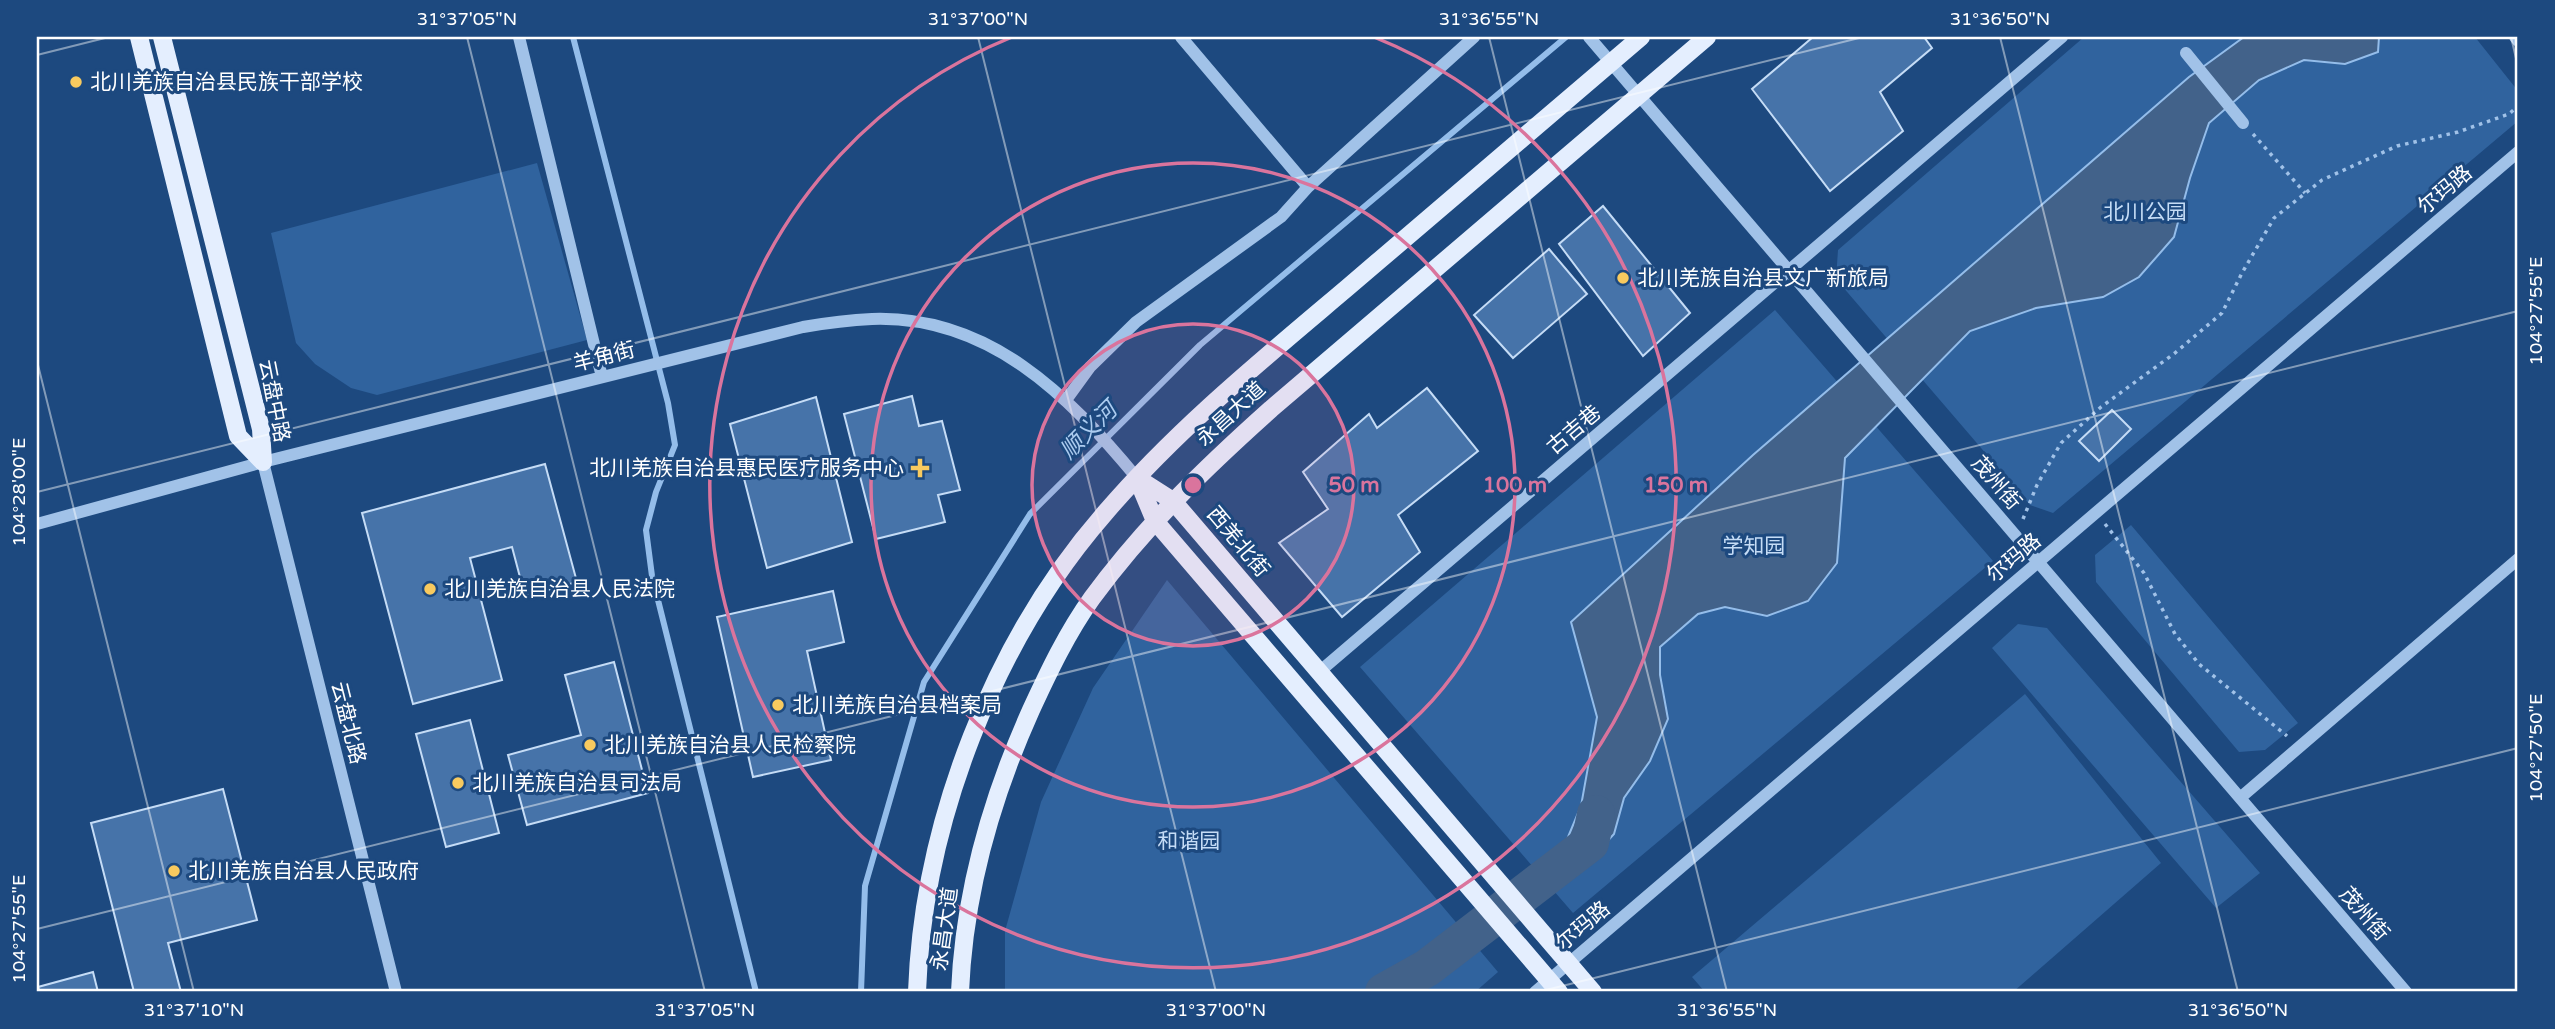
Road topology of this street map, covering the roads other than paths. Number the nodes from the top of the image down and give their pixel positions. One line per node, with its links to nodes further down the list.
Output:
1 (139, 37): 19 (main road, 云盘中路)
2 (162, 37): 19 (main road, 云盘中路)
3 (519, 37): 17 (street)
4 (1181, 37): 15 (street)
5 (1474, 37): 15 (street)
6 (1641, 37): 11 (main road, 永昌大道)
7 (1707, 37): 12 (main road, 永昌大道)
8 (2062, 37): 16 (street, 古吉巷)
9 (1591, 39): 11 (street, 茂州街)
10 (2186, 53): 13 (street)
11 (1611, 63): 12 (street, 茂州街); 20 (main road, 永昌大道)
12 (1639, 95): 16 (street, 茂州街); 21 (main road, 永昌大道)
13 (2243, 123)
14 (2518, 152): 25 (street, 尔玛路)
15 (1308, 187): 18 (street)
16 (1790, 272): 25 (street, 茂州街); 26 (street, 古吉巷)
17 (602, 377): 18 (street, 羊角街); 19 (street, 羊角街)
18 (1066, 400): 20 (street, 羊角街)
19 (263, 462): 23 (street, 羊角街); 30 (street, 云盘北路)
20 (1137, 478): 21 (main road, 西羌北街); 22 (main road); 31 (main road, 永昌大道)
21 (1173, 501): 22 (main road, 永昌大道); 26 (main road, 西羌北街)
22 (1155, 521): 29 (main road); 32 (main road, 永昌大道)
23 (37, 524)
24 (2518, 559): 27 (street)
25 (2038, 562): 27 (street, 茂州街); 28 (street, 尔玛路)
26 (1319, 672): 28 (main road, 西羌北街)
27 (2239, 798): 34 (street, 茂州街)
28 (1569, 963): 29 (street, 尔玛路); 33 (main road, 西羌北街)
29 (1547, 988)
30 (396, 992)
31 (917, 992)
32 (960, 992)
33 (1593, 992)
34 (2406, 992)

